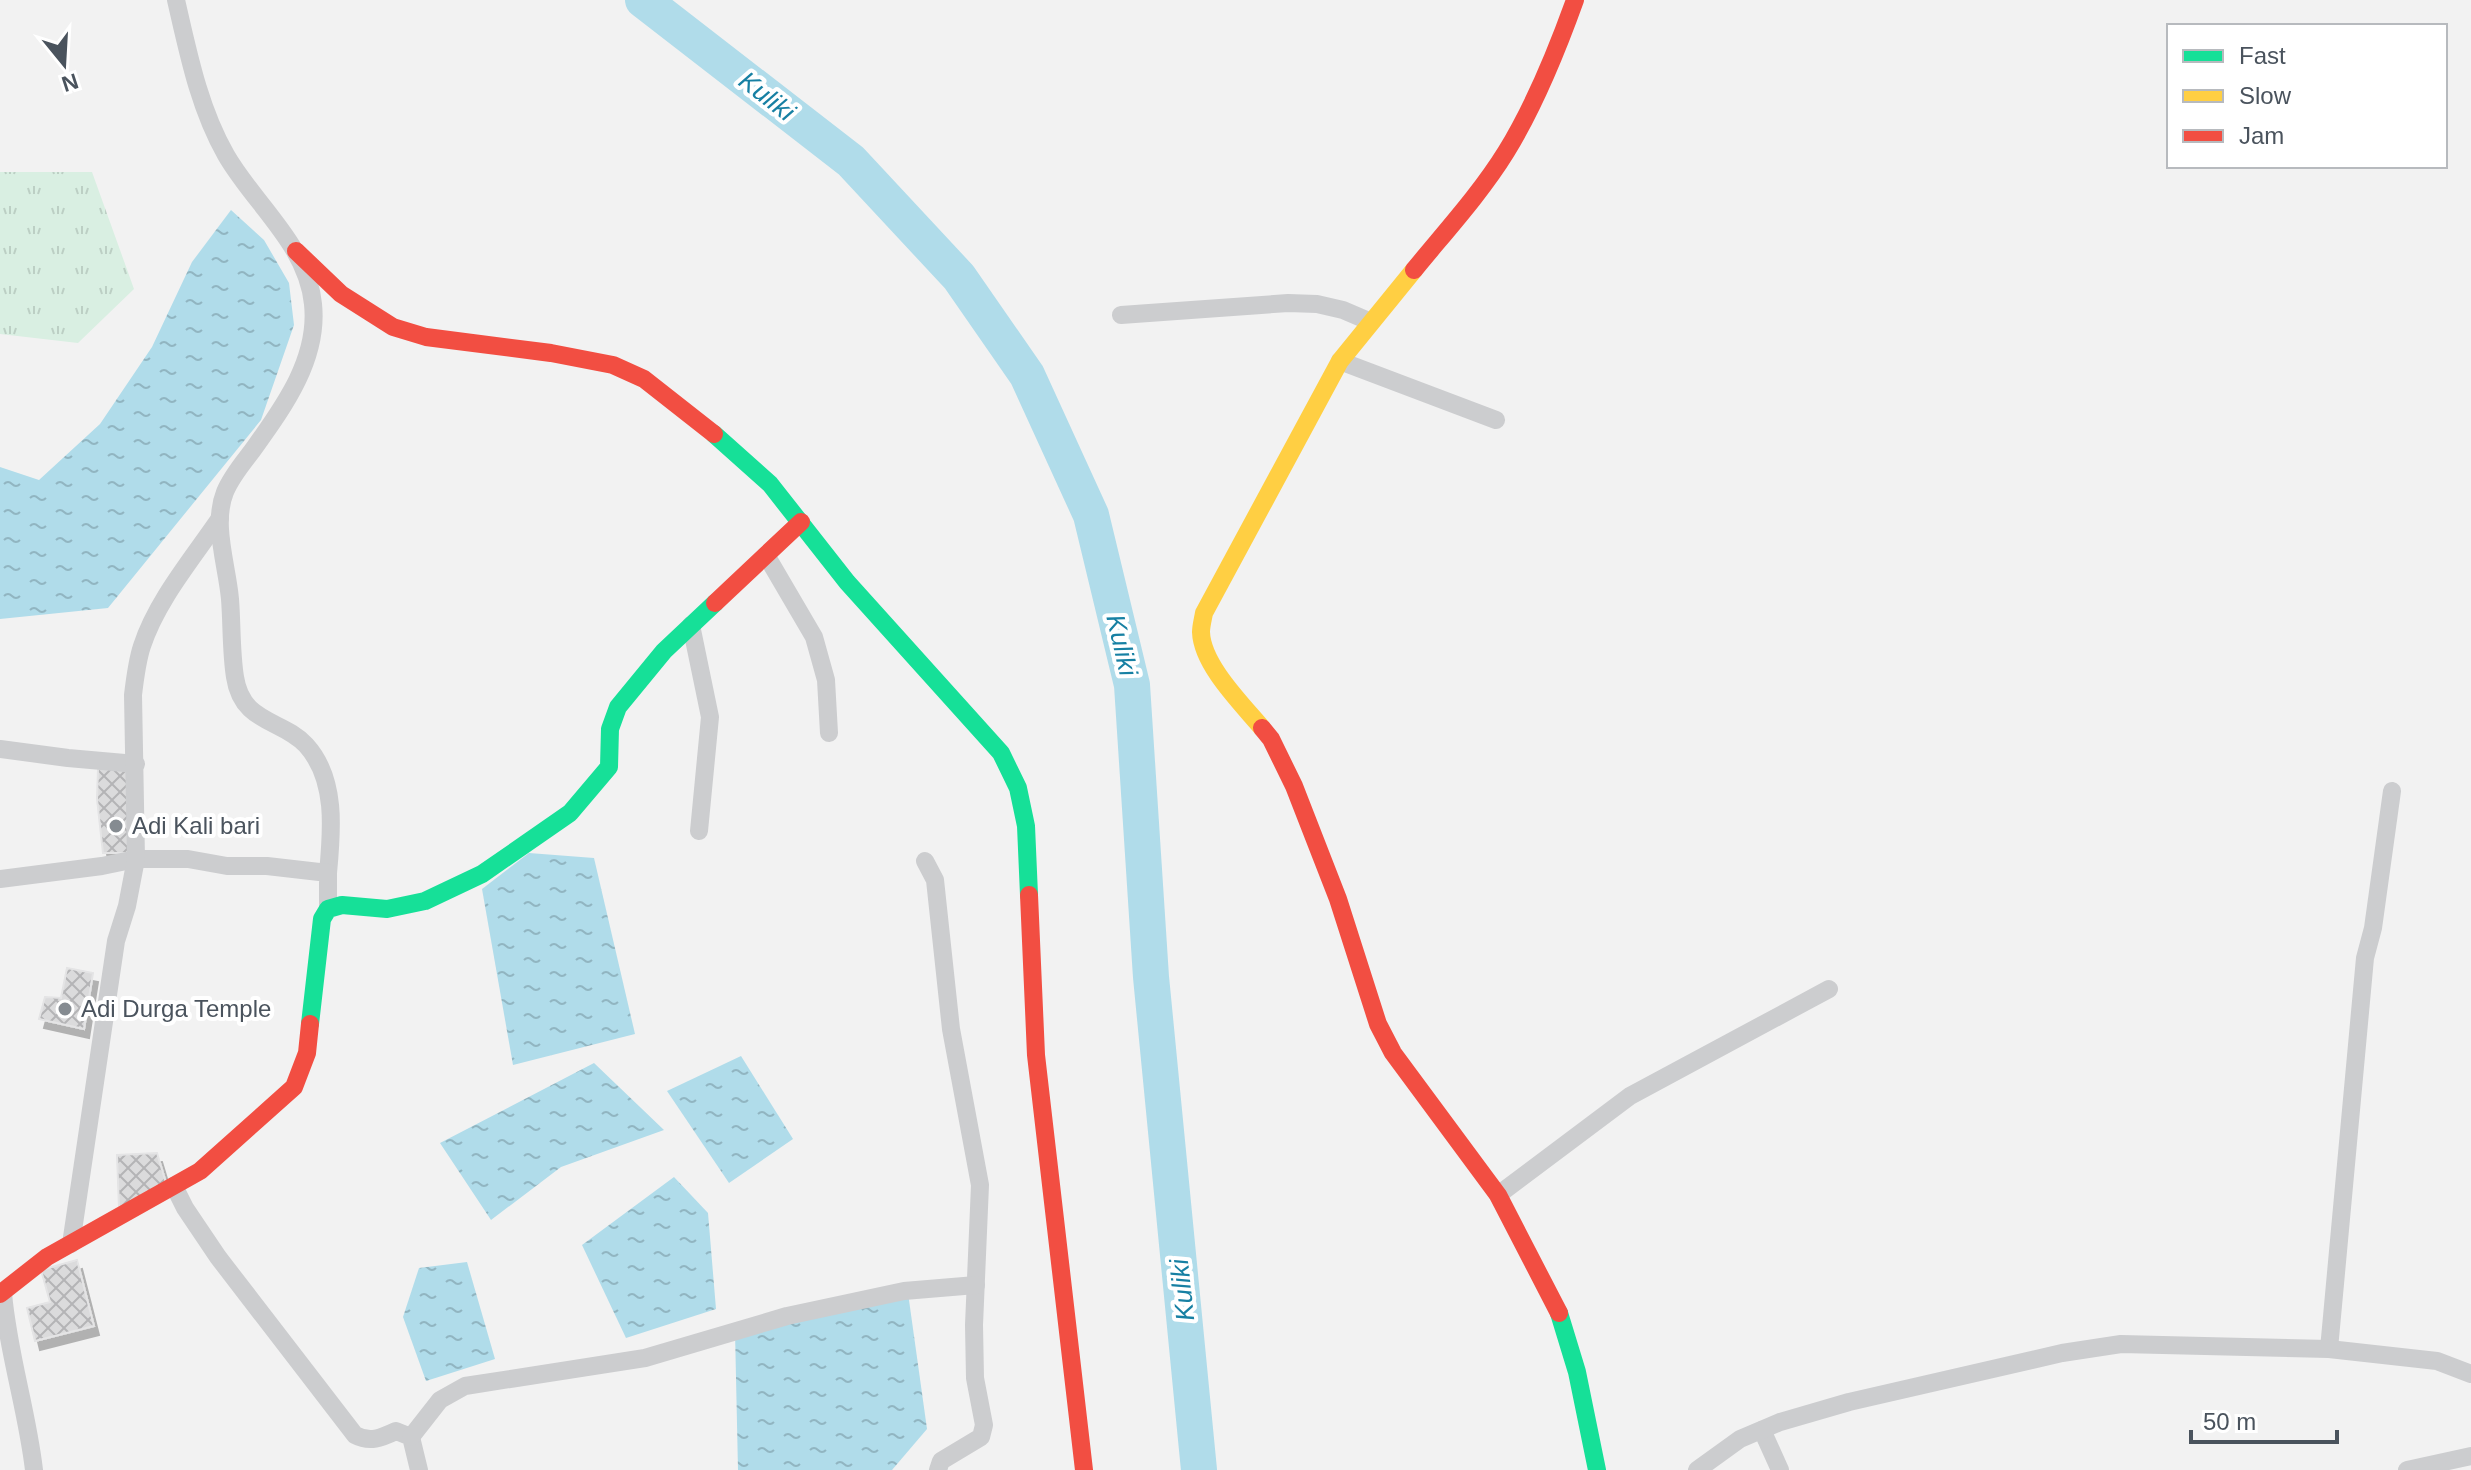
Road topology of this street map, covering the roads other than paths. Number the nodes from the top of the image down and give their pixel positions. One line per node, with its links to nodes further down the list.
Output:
1 (176, 0): 3 (street)
2 (1575, 0): 5 (street)
3 (296, 251): 8 (street); 9 (street)
4 (1121, 315): 5 (street)
5 (1371, 322): 6 (street)
6 (1340, 361): 7 (street); 24 (street)
7 (1496, 420)
8 (220, 518): 14 (street); 19 (street)
9 (801, 522): 10 (street); 37 (street)
10 (766, 555): 11 (street); 12 (street)
11 (691, 625): 16 (street); 21 (street)
12 (829, 733)
13 (0, 749): 14 (street)
14 (136, 764): 17 (street)
15 (2392, 791): 28 (street)
16 (699, 831)
17 (136, 859): 19 (street); 20 (street); 25 (street)
18 (925, 861): 26 (street)
19 (328, 873): 21 (street)
20 (0, 879)
21 (328, 909): 23 (street)
22 (1829, 989): 24 (street)
23 (174, 1186): 25 (street); 32 (street)
24 (1498, 1195): 38 (street)
25 (71, 1244): 27 (street)
26 (976, 1285): 32 (street); 36 (street)
27 (2, 1293): 34 (street)
28 (2329, 1349): 29 (street); 31 (street)
29 (2468, 1374): 30 (street)
30 (2471, 1393)
31 (1762, 1430): 39 (street); 40 (street)
32 (411, 1437): 35 (street)
33 (2471, 1456): 41 (street)
34 (34, 1470)
35 (419, 1470)
36 (938, 1470)
37 (1084, 1470)
38 (1597, 1470)
39 (1697, 1470)
40 (1780, 1470)
41 (2407, 1470)

